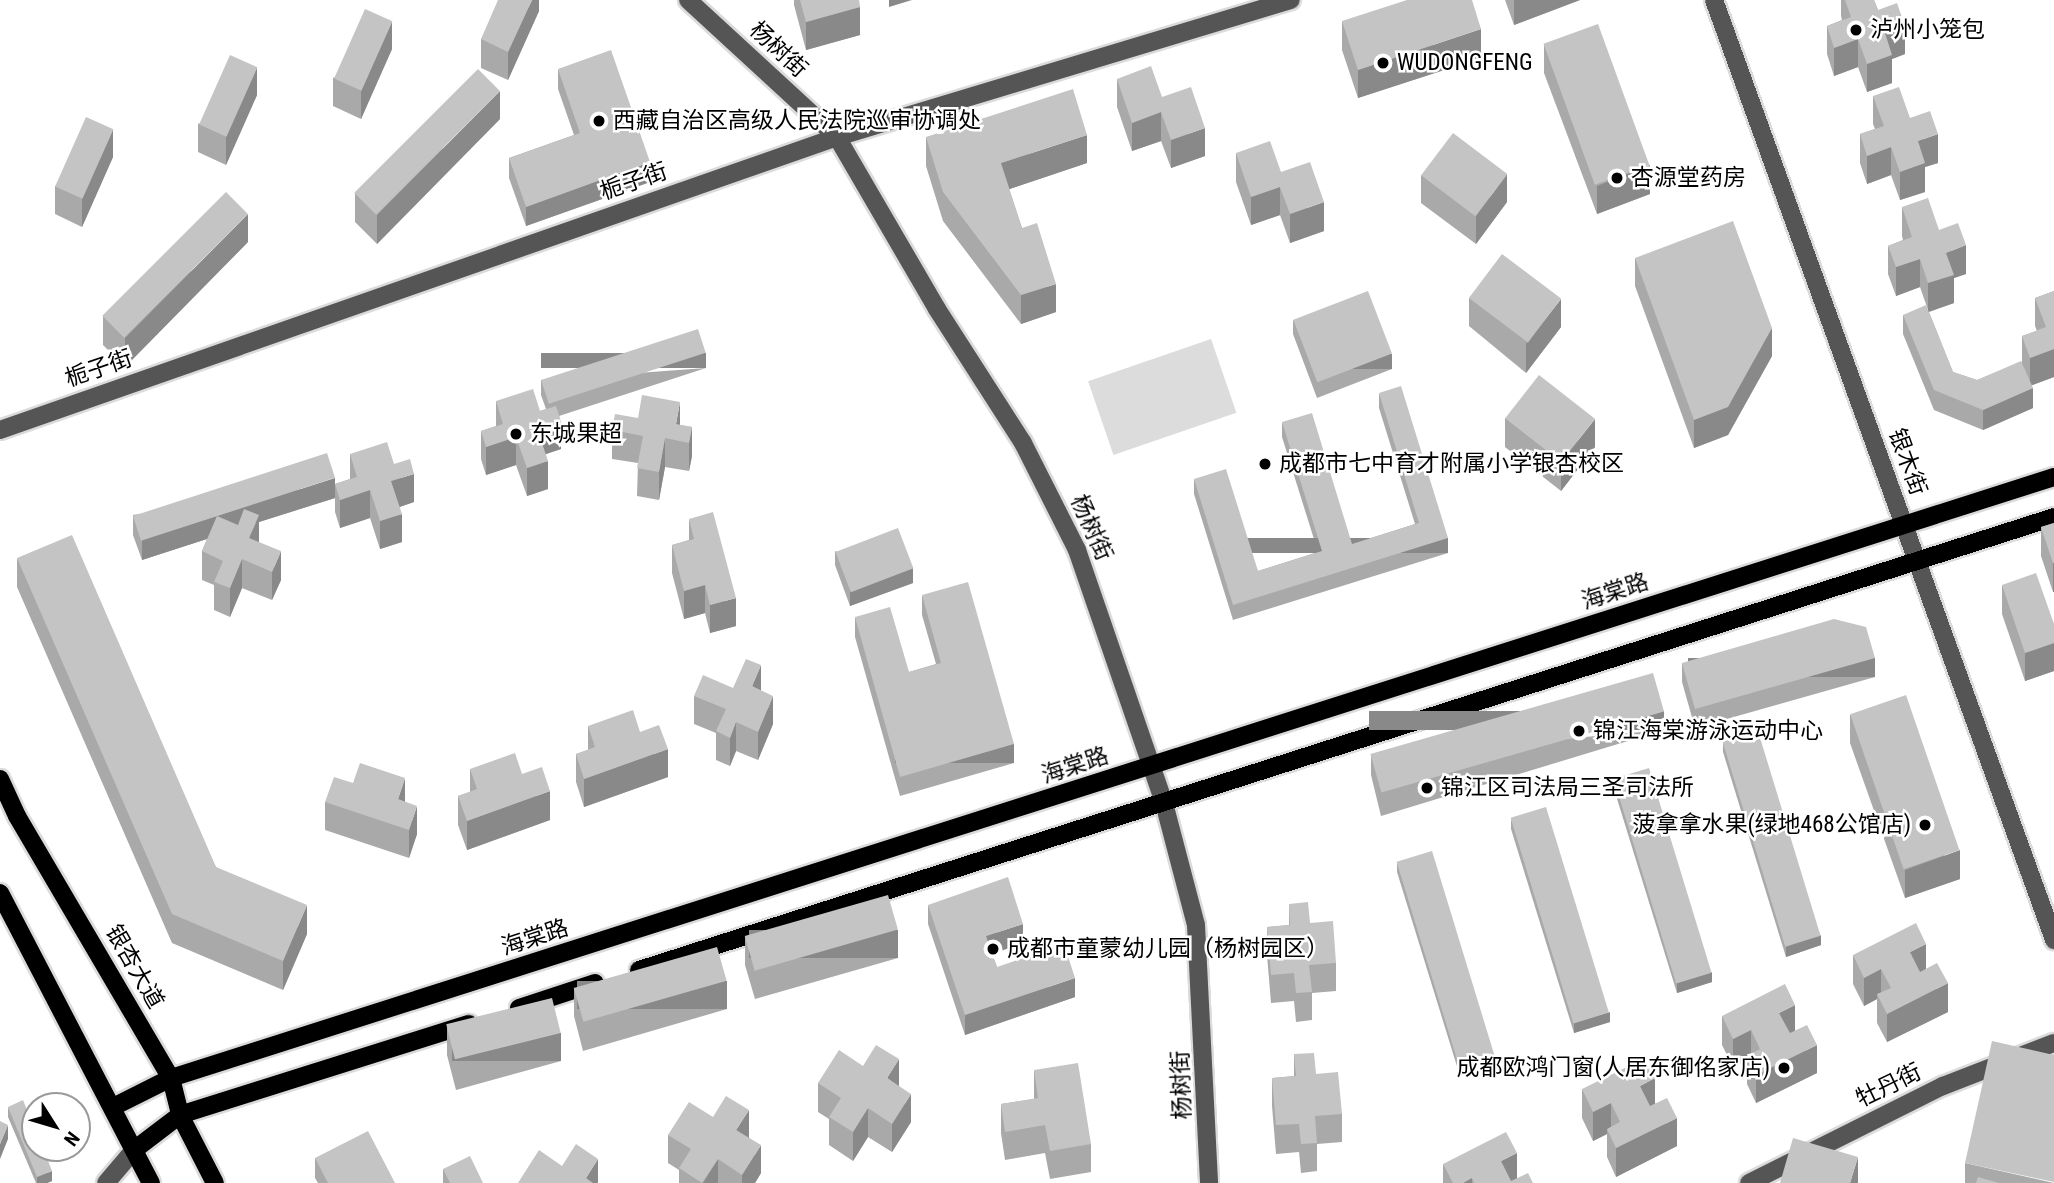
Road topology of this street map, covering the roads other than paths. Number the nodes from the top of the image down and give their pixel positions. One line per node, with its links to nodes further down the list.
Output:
1 (688, 0): 4 (street, 杨树街)
2 (1291, 0): 4 (street, 栀子街)
3 (1714, 0): 8 (street, 银木街)
4 (837, 137): 5 (street, 栀子街); 10 (street, 杨树街)
5 (0, 430)
6 (2054, 477): 8 (main road, 海棠路)
7 (2054, 517): 9 (main road)
8 (1904, 524): 9 (street, 银木街); 10 (main road, 海棠路)
9 (1917, 563): 12 (main road); 14 (street, 银木街)
10 (1152, 768): 12 (street, 杨树街); 16 (main road, 海棠路)
11 (0, 779): 16 (main road, 银杏大道)
12 (1164, 803): 18 (main road); 23 (street, 杨树街)
13 (0, 893): 17 (main road)
14 (2054, 940)
15 (2054, 1043): 24 (street, 牡丹街)
16 (171, 1078): 17 (main road, 海棠路); 18 (main road, 银杏大道)
17 (113, 1107): 19 (main road)
18 (180, 1115): 19 (main road); 22 (main road, 银杏大道)
19 (134, 1150): 20 (street); 21 (main road)
20 (106, 1183)
21 (151, 1183)
22 (215, 1183)
23 (1209, 1183)
24 (1749, 1183)

